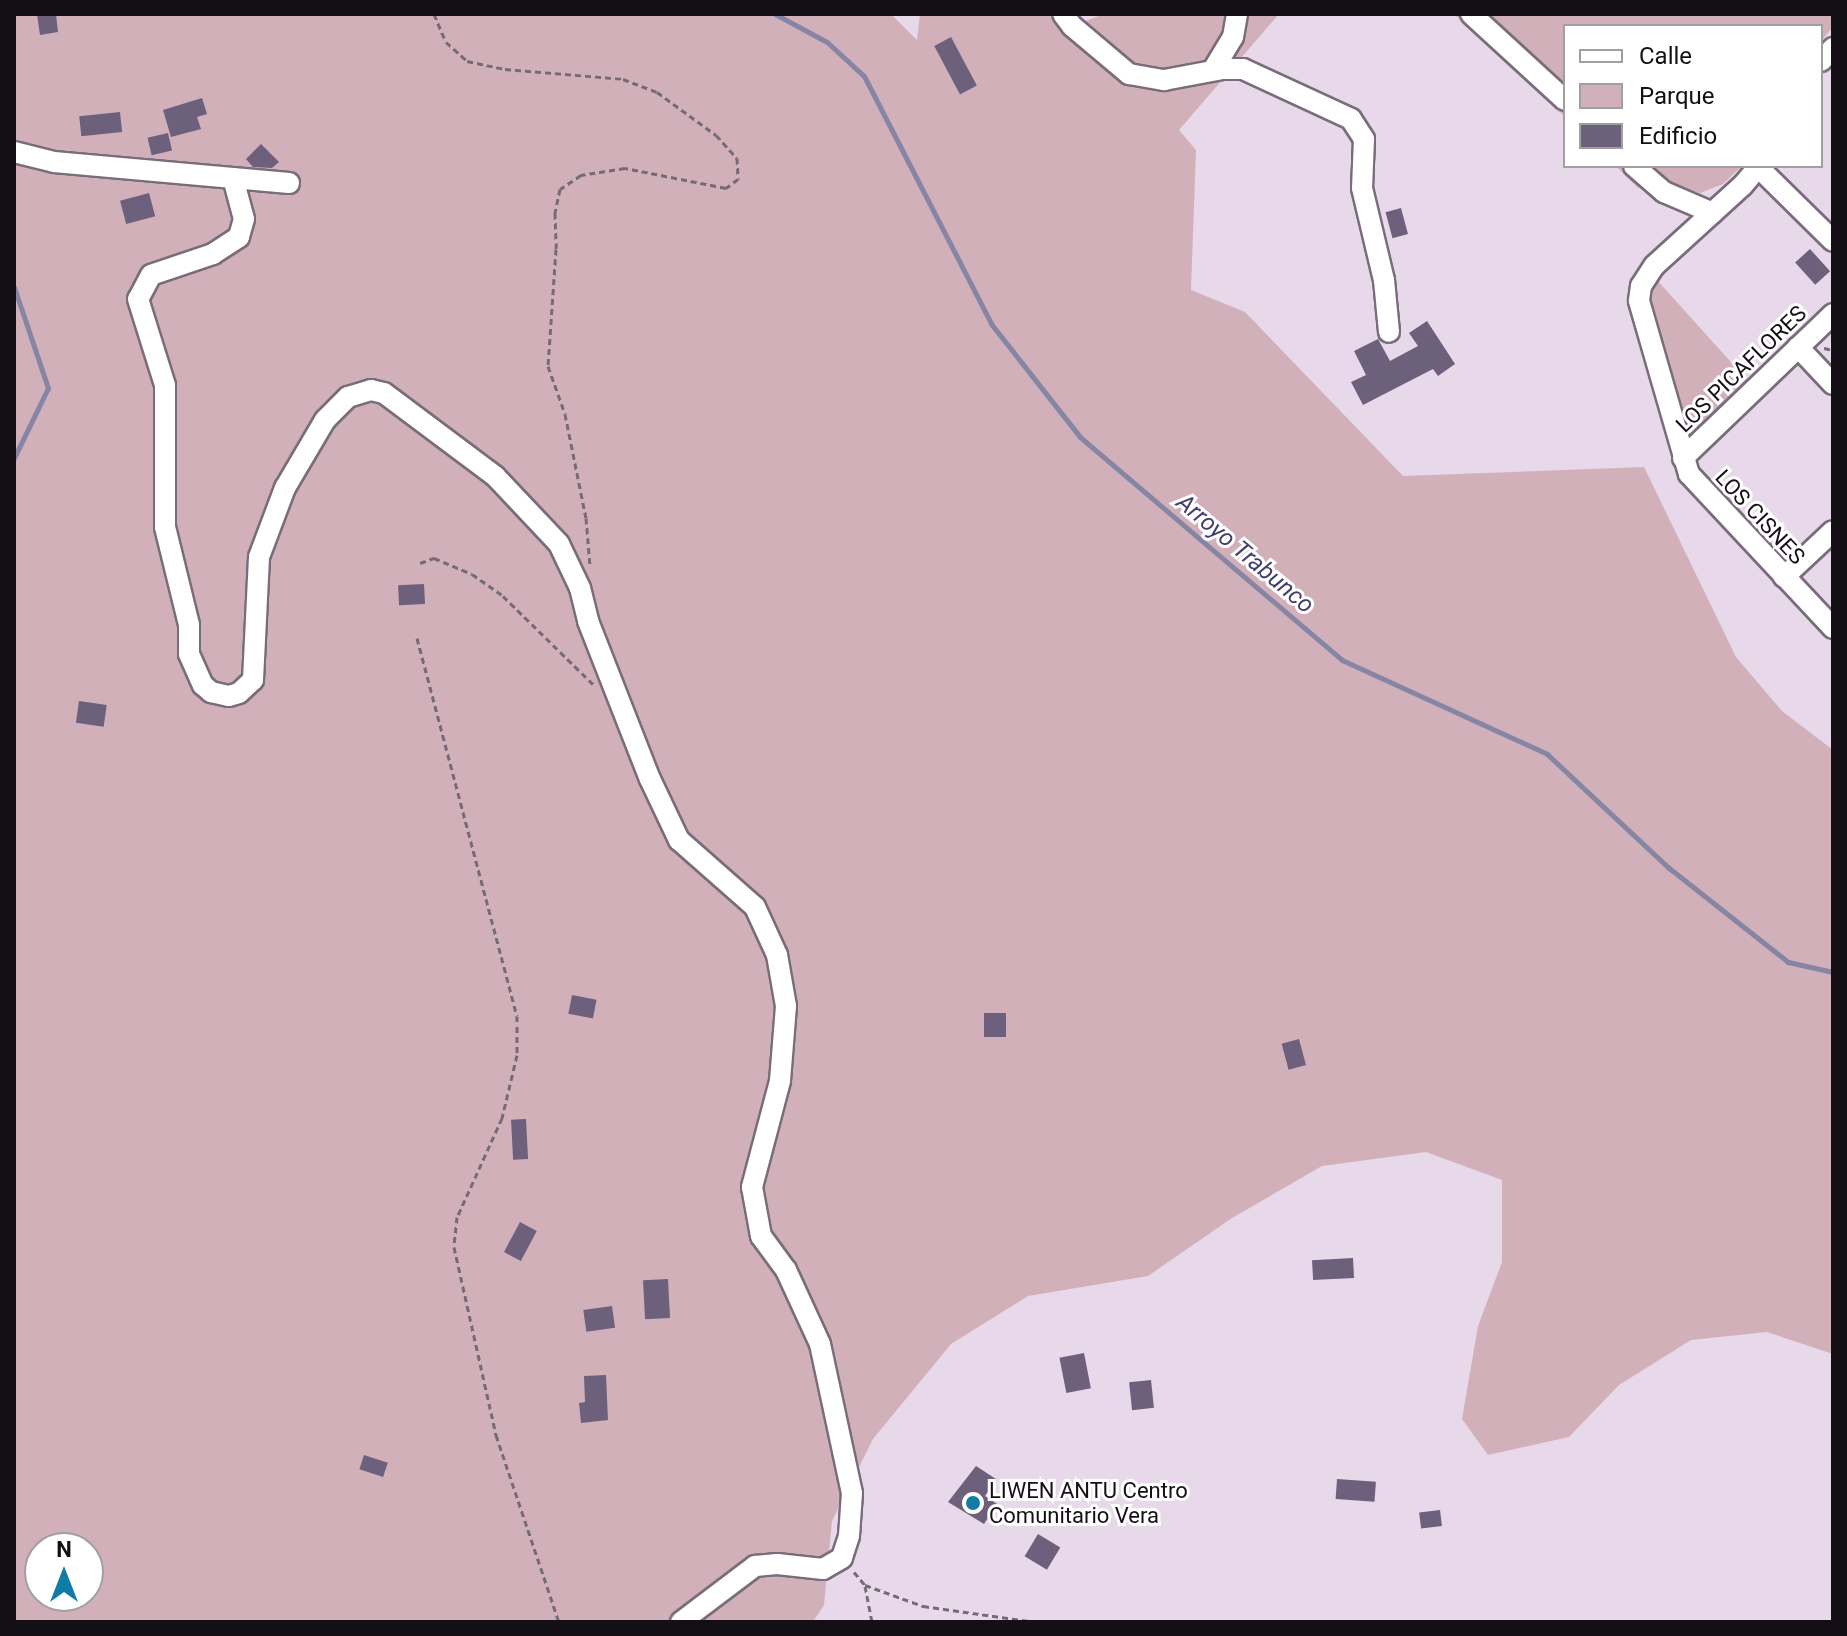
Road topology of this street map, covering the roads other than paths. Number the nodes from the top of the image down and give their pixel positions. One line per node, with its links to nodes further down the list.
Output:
1 (1063, 14): 4 (street)
2 (1237, 14): 4 (street)
3 (1471, 14): 5 (street)
4 (1213, 70): 15 (street)
5 (1563, 98)
6 (14, 152): 10 (street)
7 (1636, 168): 12 (street)
8 (1756, 168): 12 (street)
9 (1760, 168): 13 (street)
10 (233, 178): 11 (street); 22 (street)
11 (289, 183)
12 (1713, 213): 18 (street, LOS CISNES)
13 (1833, 241)
14 (1833, 314): 16 (street, LOS PICAFLORES)
15 (1389, 332)
16 (1798, 347): 17 (street); 18 (street, LOS PICAFLORES)
17 (1833, 384)
18 (1683, 458): 20 (street, LOS CISNES)
19 (1833, 531): 20 (street)
20 (1784, 577): 21 (street, LOS CISNES)
21 (1833, 628)
22 (681, 1622)

